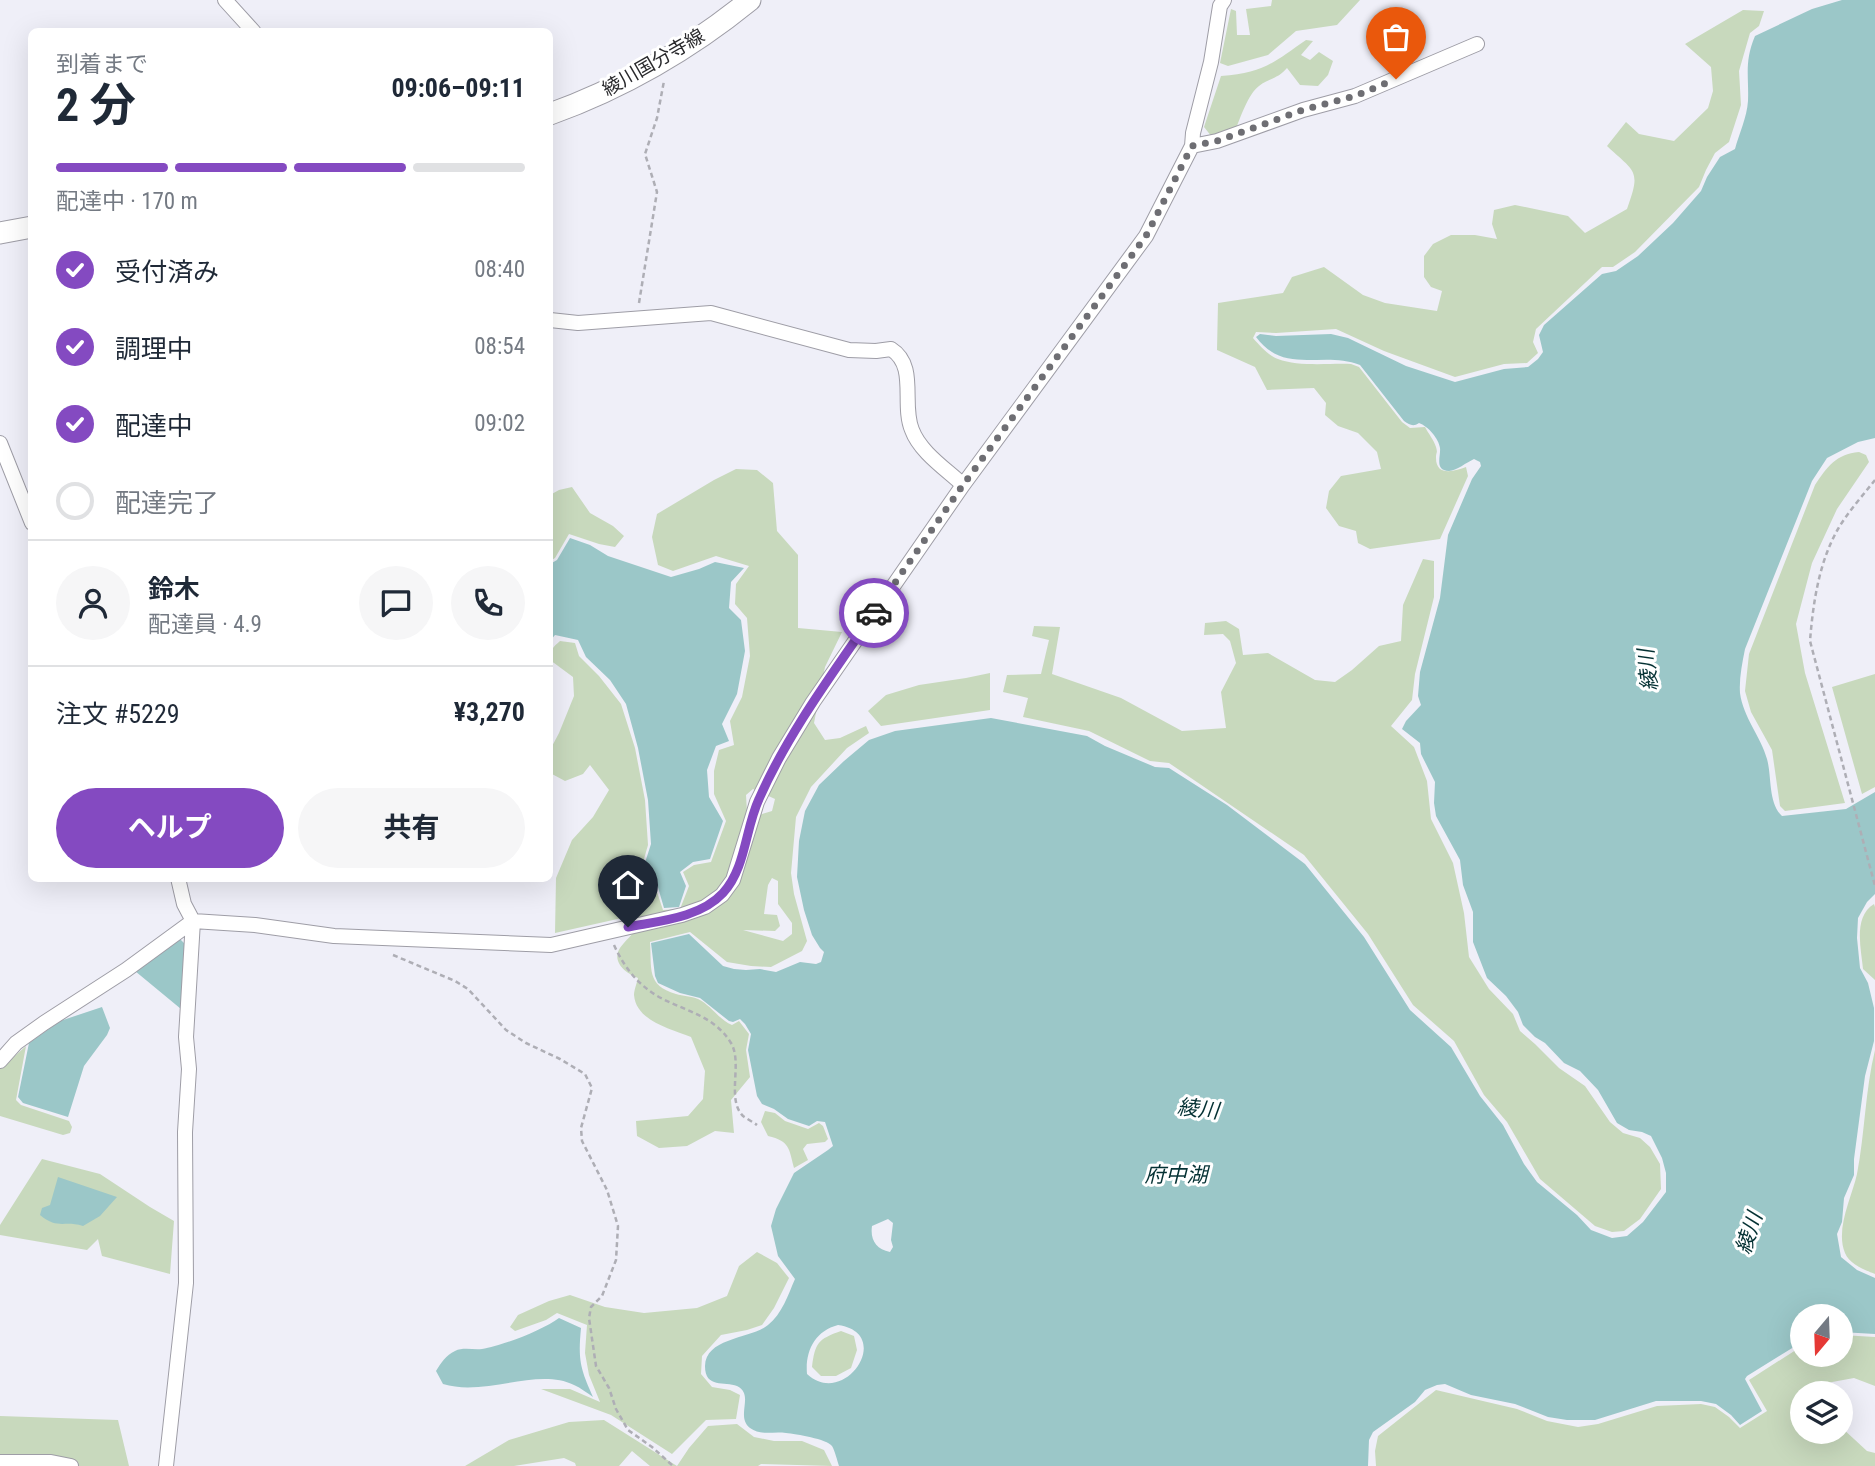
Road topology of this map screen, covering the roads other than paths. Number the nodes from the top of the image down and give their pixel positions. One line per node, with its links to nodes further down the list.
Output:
1 (225, 0): 4 (street)
2 (750, 0): 6 (main road, 綾川国分寺線)
3 (1224, 0): 7 (street)
4 (250, 28)
5 (1477, 44): 7 (street)
6 (553, 113)
7 (1192, 146): 12 (street)
8 (28, 228): 9 (main road)
9 (0, 233)
10 (553, 320): 12 (street)
11 (0, 443): 13 (street)
12 (963, 485): 15 (street)
13 (28, 513)
14 (179, 882): 15 (street)
15 (193, 921): 16 (street); 19 (street)
16 (0, 1061)
17 (0, 1462): 18 (street)
18 (71, 1466)
19 (166, 1466)

